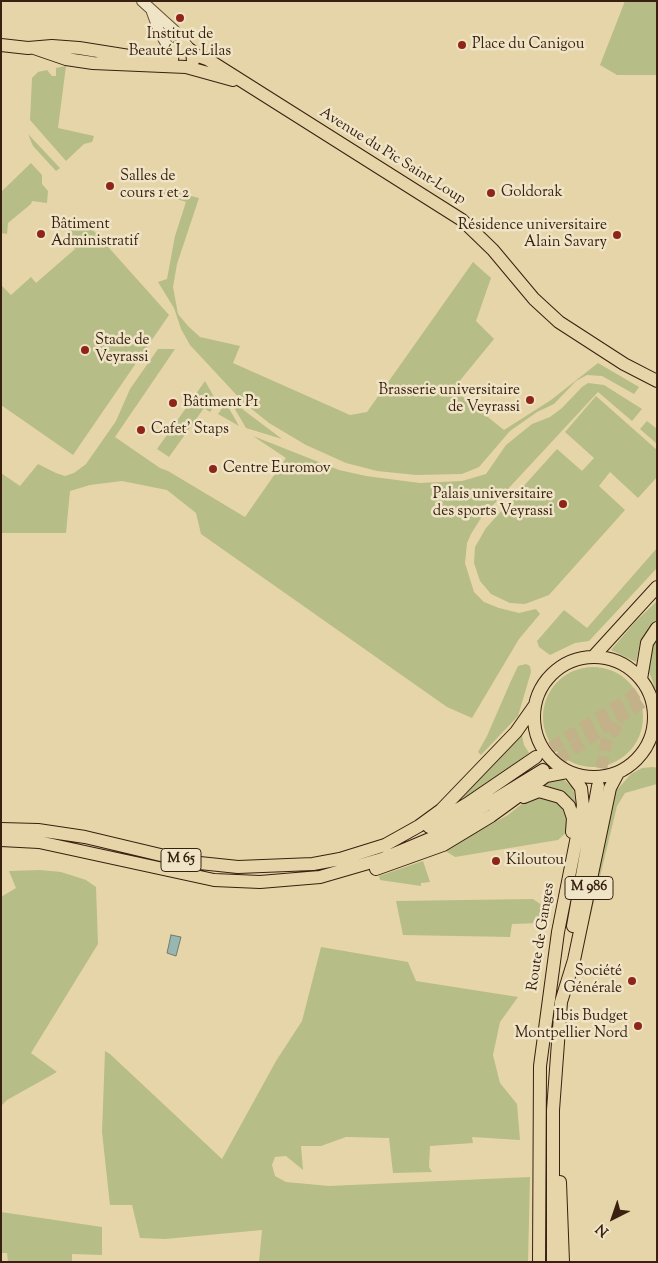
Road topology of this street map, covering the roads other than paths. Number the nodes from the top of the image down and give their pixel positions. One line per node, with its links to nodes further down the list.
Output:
1 (142, 1): 2 (street)
2 (152, 11): 5 (street); 6 (street)
3 (1, 45): 4 (main road, Avenue du Pic Saint-Loup)
4 (34, 48): 6 (main road, Avenue du Pic Saint-Loup); 7 (main road, Avenue du Pic Saint-Loup)
5 (192, 51): 6 (main road); 7 (main road); 8 (main road, Avenue du Pic Saint-Loup)
6 (172, 54): 7 (main road)
7 (182, 67): 8 (main road, Avenue du Pic Saint-Loup)
8 (240, 81): 9 (main road, Avenue du Pic Saint-Loup)
9 (657, 381)
10 (657, 587): 12 (main road)
11 (657, 593): 12 (main road)
12 (639, 606): 14 (main road)
13 (657, 628): 15 (main road)
14 (592, 657): 15 (main road); 16 (main road)
15 (641, 679): 17 (main road)
16 (535, 705): 20 (main road); 26 (main road, M 65)
17 (656, 717): 21 (main road)
18 (536, 757): 26 (main road, M 65)
19 (543, 770): 27 (main road, M 65)
20 (568, 772): 21 (main road); 23 (main road, M 65); 28 (main road, Route de Ganges / M 986)
21 (618, 773): 29 (main road, Route de Ganges / M 986)
22 (598, 786): 29 (main road)
23 (491, 816): 27 (main road, M 65); 28 (main road, M 65)
24 (1, 829): 26 (main road, M 65)
25 (1, 840): 27 (main road, M 65)
26 (385, 845)
27 (332, 875)
28 (567, 884): 31 (main road, Route de Ganges / M 986)
29 (561, 1002): 30 (main road, Route de Ganges / M 986)
30 (552, 1140): 32 (main road, Route de Ganges / M 986); 33 (main road, M 986)
31 (539, 1262)
32 (553, 1262)
33 (563, 1262)

